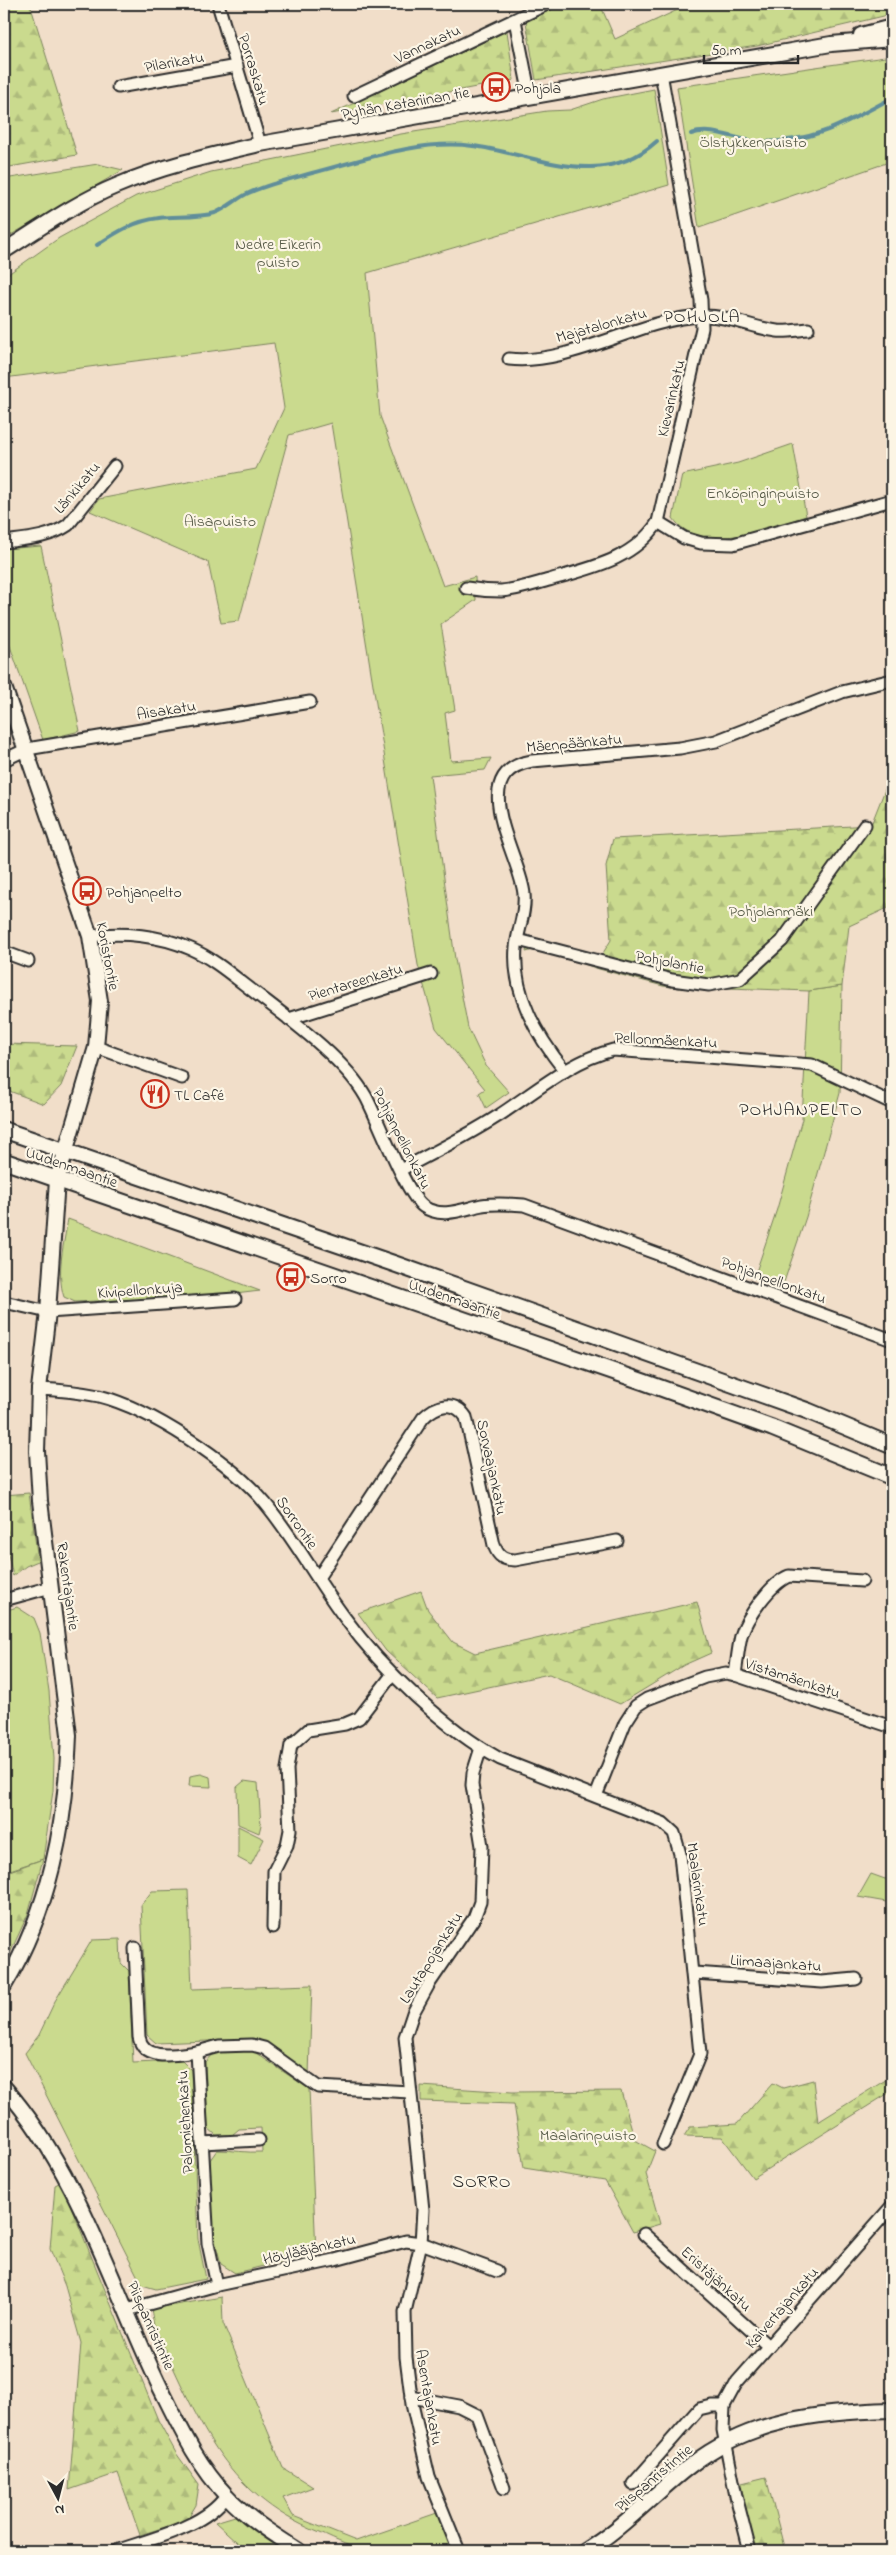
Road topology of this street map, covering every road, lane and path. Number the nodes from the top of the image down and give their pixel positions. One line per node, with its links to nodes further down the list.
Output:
1 (218, 4): 7 (street, Porraskatu)
2 (547, 4): 3 (street, Vannakatu)
3 (514, 20): 10 (street, Vannakatu); 11 (street)
4 (892, 26): 6 (street, Pyhän Katariinan tie)
5 (892, 39): 6 (street, Pyhän Katariinan tie)
6 (831, 44): 8 (street, Pyhän Katariinan tie)
7 (237, 66): 9 (street, Pilarikatu); 12 (street, Porraskatu)
8 (661, 73): 11 (street, Pyhän Katariinan tie); 14 (street, Kievarinkatu)
9 (118, 87)
10 (354, 96)
11 (530, 96): 12 (street, Pyhän Katariinan tie)
12 (260, 144): 13 (street, Pyhän Katariinan tie)
13 (4, 251)
14 (702, 316): 15 (street, Majatalonkatu); 16 (street, Majatalonkatu); 19 (street, Kievarinkatu)
15 (808, 329)
16 (509, 358)
17 (115, 466): 20 (street, Länkikatu)
18 (892, 500): 19 (street)
19 (658, 522): 21 (street, Kievarinkatu)
20 (4, 542)
21 (466, 588)
22 (892, 680): 29 (street, Mäenpäänkatu)
23 (4, 687): 25 (street, Koristontie)
24 (310, 702): 25 (street, Aisakatu)
25 (27, 749): 26 (street, Aisakatu); 28 (street, Koristontie)
26 (4, 760)
27 (865, 825): 29 (street, Pohjolantie)
28 (90, 936): 33 (street, Pohjanpellonkatu); 34 (street, Koristontie)
29 (518, 940): 35 (street, Mäenpäänkatu)
30 (4, 952): 31 (street)
31 (28, 961)
32 (431, 974): 33 (street, Pientareenkatu)
33 (289, 1018): 41 (street, Pohjanpellonkatu)
34 (96, 1047): 36 (street); 39 (street, Koristontie)
35 (565, 1071): 37 (street, Pellonmäenkatu); 41 (street, Pellonmäenkatu)
36 (182, 1078)
37 (892, 1103)
38 (4, 1130): 39 (main road, Uudenmaantie)
39 (64, 1151): 42 (street, Koristontie); 48 (main road, Uudenmaantie)
40 (4, 1161): 42 (main road, Uudenmaantie)
41 (400, 1170): 46 (street, Pohjanpellonkatu)
42 (57, 1180): 45 (street, Rakentajantie); 49 (main road, Uudenmaantie)
43 (235, 1299): 45 (street, Kivipellonkuja)
44 (4, 1302): 45 (street, Kivipellonkuja)
45 (48, 1312): 47 (street, Rakentajantie)
46 (892, 1340)
47 (39, 1389): 51 (street, Sorrontie); 53 (street, Rakentajantie)
48 (892, 1446)
49 (888, 1477)
50 (617, 1541): 51 (street, Sorvaajankatu)
51 (318, 1578): 55 (street, Sorrontie)
52 (862, 1581): 56 (street)
53 (51, 1587): 54 (street); 64 (street, Rakentajantie)
54 (4, 1600)
55 (392, 1675): 58 (street, Sorrontie); 60 (street)
56 (735, 1675): 57 (street, Vistamäenkatu); 59 (street, Vistamäenkatu)
57 (892, 1727)
58 (481, 1748): 59 (street, Maalarinkatu); 67 (street, Lautapojankatu)
59 (596, 1796): 62 (street, Maalarinkatu)
60 (273, 1927)
61 (135, 1948): 65 (street, Palomiehenkatu)
62 (694, 1973): 63 (street, Liimaajankatu); 70 (street, Maalarinkatu)
63 (856, 1979)
64 (4, 1986)
65 (197, 2052): 67 (street); 69 (street, Palomiehenkatu)
66 (4, 2087): 76 (street, Piispanristintie)
67 (410, 2092): 73 (street, Lautapojankatu)
68 (259, 2140): 69 (street)
69 (202, 2143): 75 (street, Palomiehenkatu)
70 (663, 2144)
71 (892, 2206): 77 (street, Kaivertajankatu)
72 (644, 2234): 77 (street, Eristäjänkatu)
73 (421, 2244): 74 (street, Höylääjänkatu); 75 (street, Höylääjänkatu); 78 (street, Asentajankatu)
74 (497, 2271)
75 (217, 2285): 76 (street, Höylääjänkatu)
76 (127, 2310): 84 (street, Piispanristintie)
77 (768, 2346): 79 (street, Kaivertajankatu)
78 (411, 2397): 83 (street); 87 (street, Asentajankatu)
79 (724, 2406): 81 (street); 82 (street)
80 (892, 2410): 81 (street, Piispanristintie)
81 (726, 2443): 88 (street, Piispanristintie); 89 (street)
82 (633, 2484)
83 (504, 2488)
84 (226, 2496): 85 (street); 86 (street, Piispanristintie)
85 (116, 2551)
86 (299, 2551)
87 (459, 2551)
88 (586, 2551)
89 (750, 2551)

